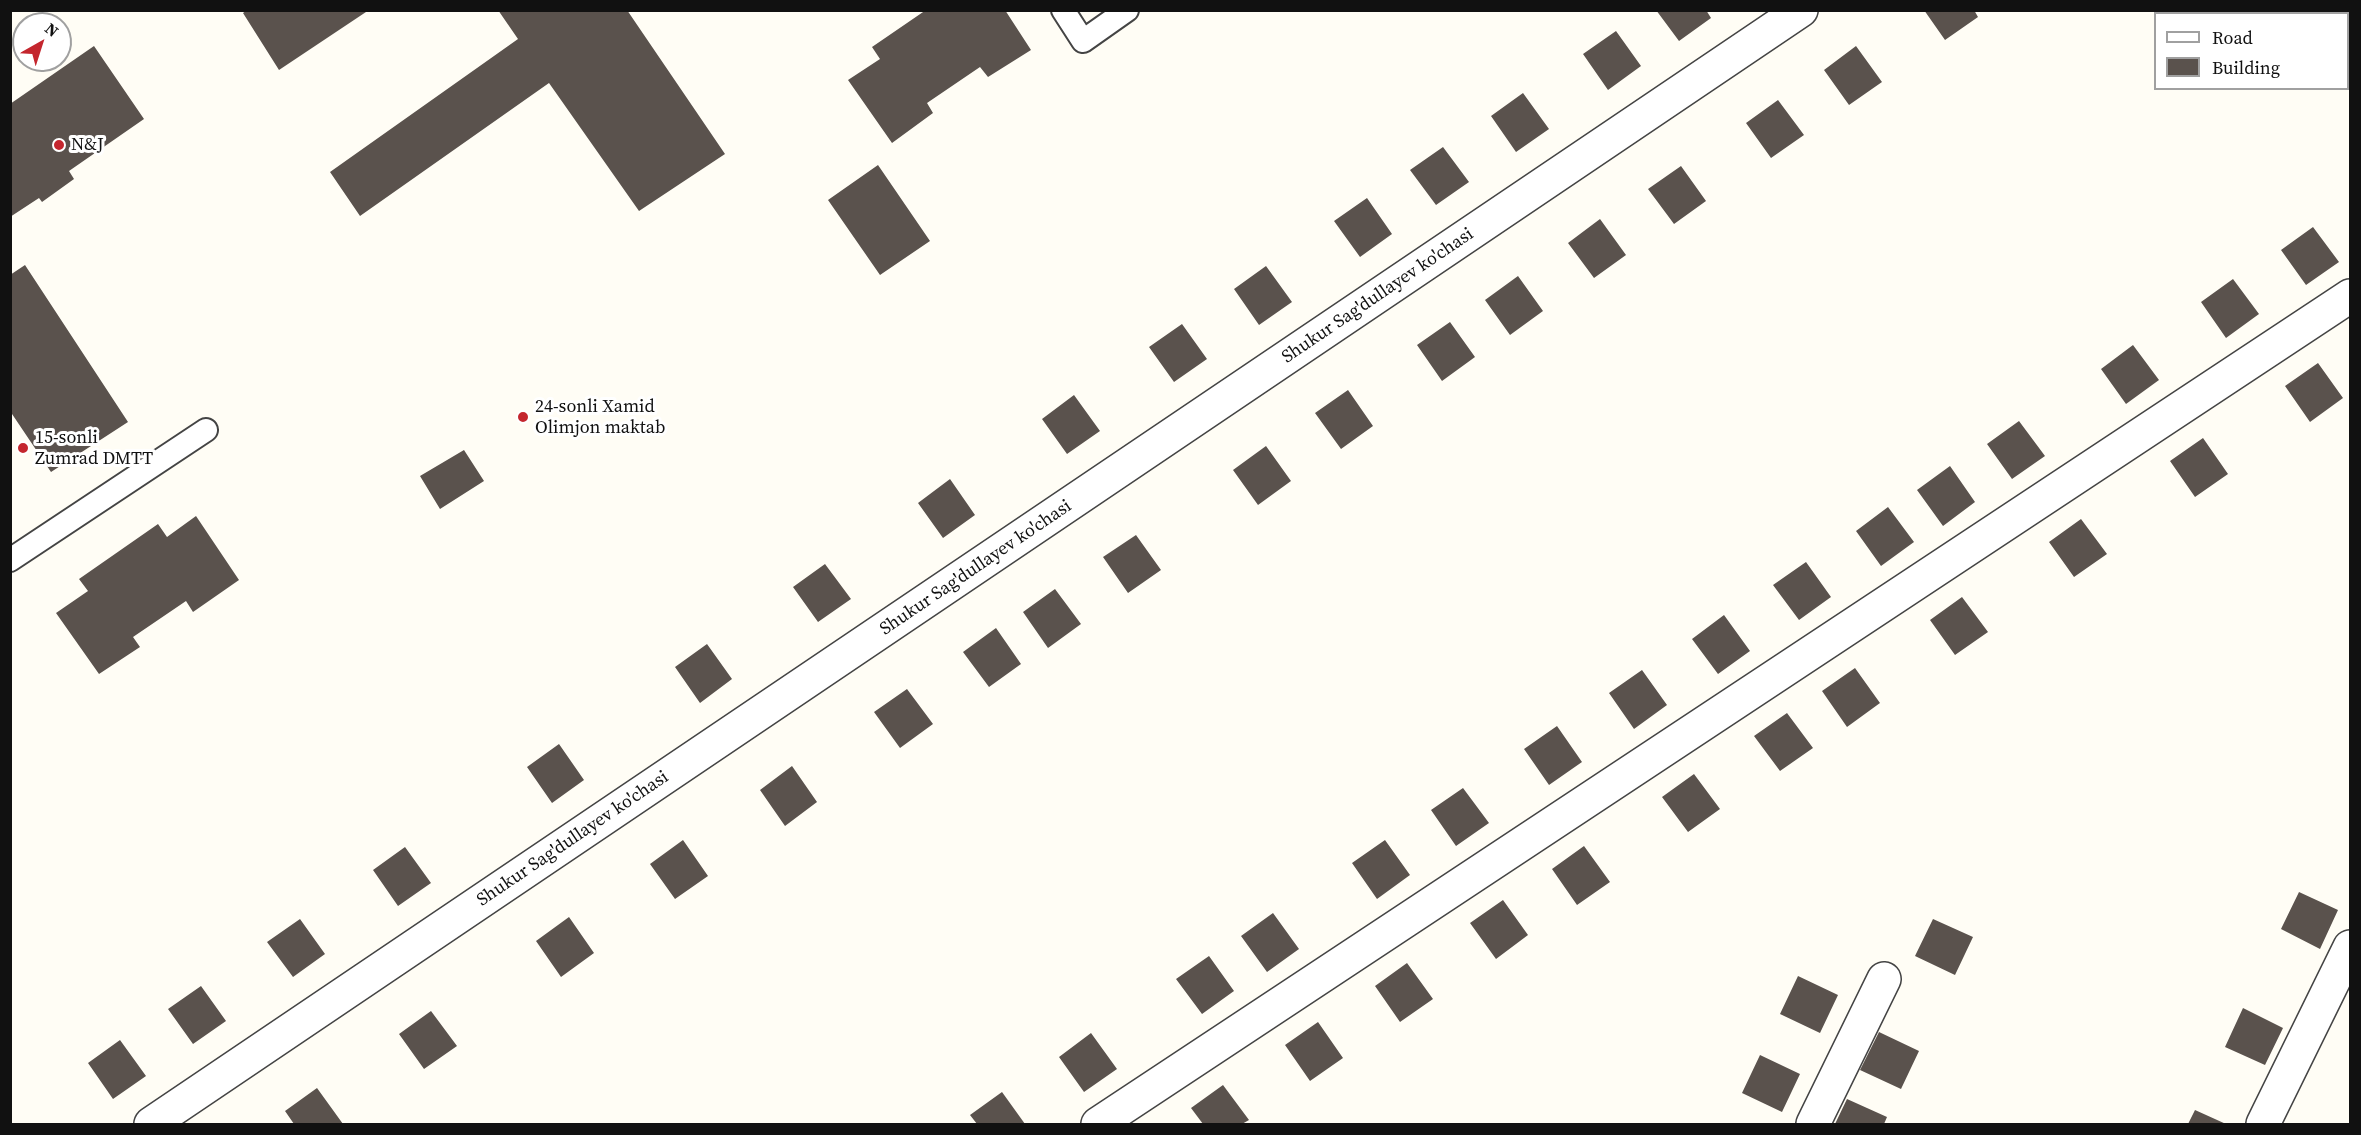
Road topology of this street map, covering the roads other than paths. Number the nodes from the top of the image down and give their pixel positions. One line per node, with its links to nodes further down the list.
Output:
1 (1063, 10): 2 (lane)
2 (1127, 10)
3 (1800, 10): 9 (street, Shukur Sag'dullayev ko'chasi)
4 (2350, 296): 10 (street)
5 (206, 430): 6 (lane)
6 (10, 560)
7 (2350, 946): 12 (street)
8 (1884, 979): 11 (street)
9 (151, 1125)
10 (1098, 1125)
11 (1813, 1125)
12 (2264, 1125)

